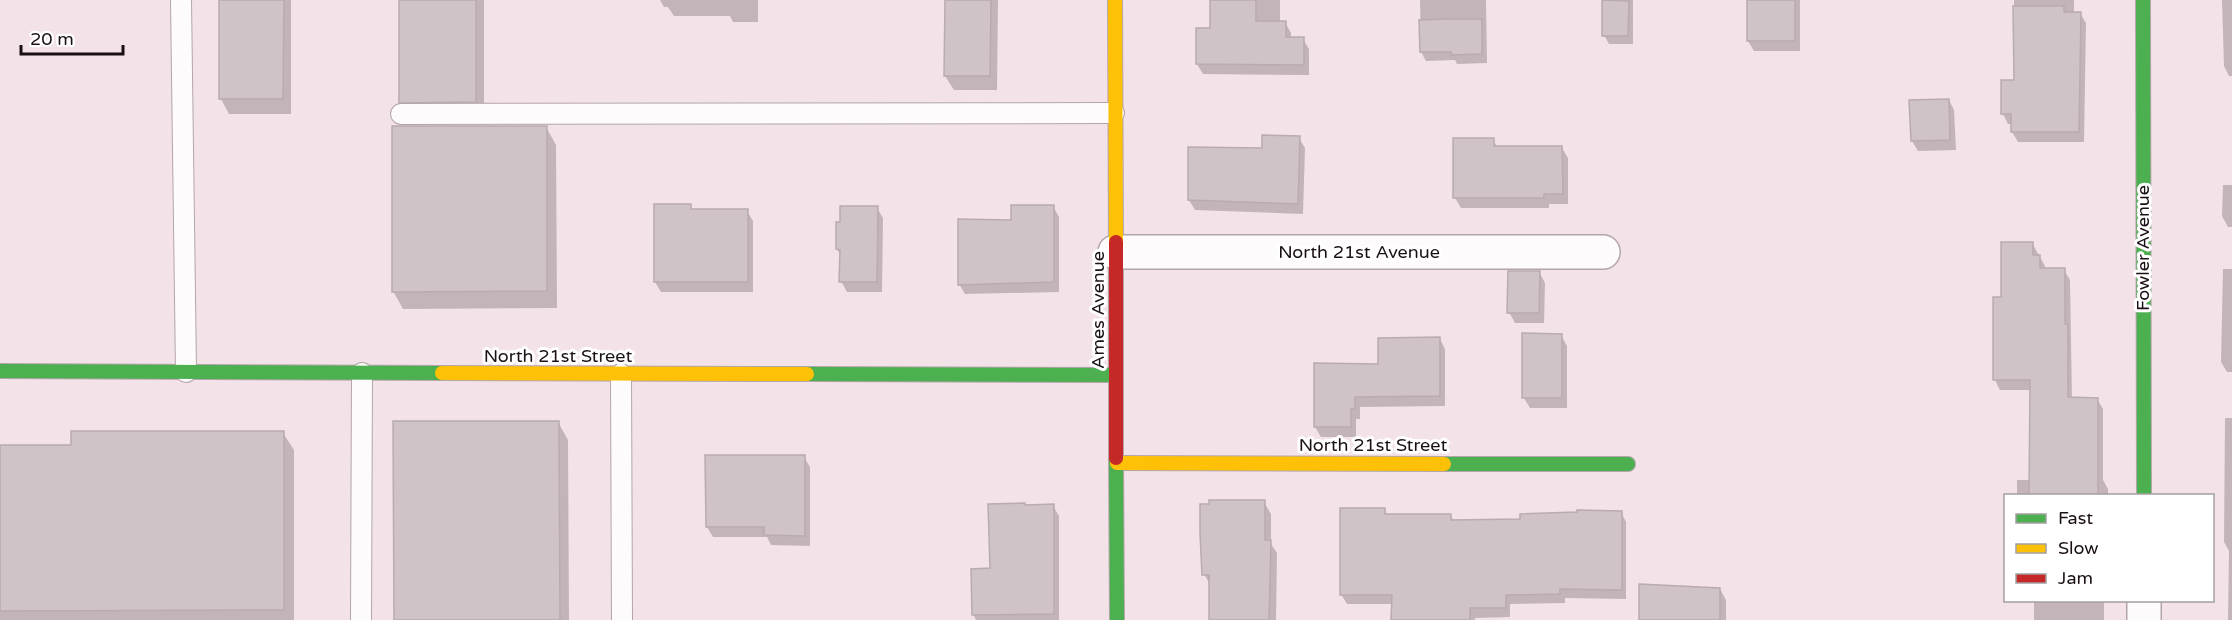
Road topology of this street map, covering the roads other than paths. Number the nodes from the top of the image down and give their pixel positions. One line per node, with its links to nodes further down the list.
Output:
1 (181, 0): 9 (lane)
2 (1114, 0): 4 (street, Ames Avenue)
3 (2143, 0): 15 (street, Fowler Avenue)
4 (1114, 113): 5 (lane); 6 (street, Ames Avenue)
5 (401, 114)
6 (1115, 252): 7 (street, North 21st Avenue); 12 (street, Ames Avenue)
7 (1603, 252)
8 (0, 371): 9 (street, North 21st Street)
9 (186, 372): 10 (street, North 21st Street)
10 (362, 373): 11 (street, North 21st Street); 17 (lane)
11 (621, 374): 12 (street, North 21st Street); 18 (lane)
12 (1116, 375): 13 (street, Ames Avenue)
13 (1117, 463): 14 (street, North 21st Street); 19 (street, Ames Avenue)
14 (1628, 464)
15 (2144, 494)
16 (2144, 602): 20 (street)
17 (361, 620)
18 (622, 620)
19 (1117, 620)
20 (2144, 620)

